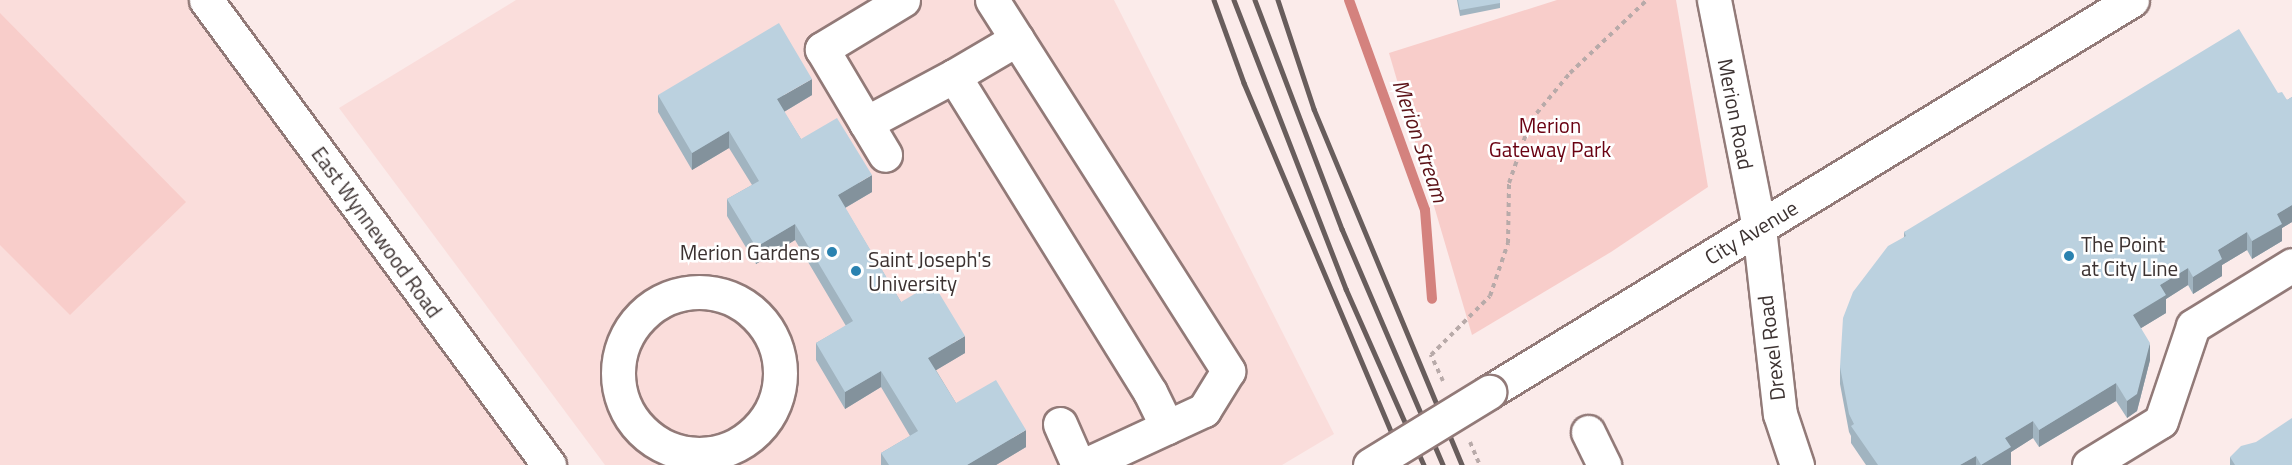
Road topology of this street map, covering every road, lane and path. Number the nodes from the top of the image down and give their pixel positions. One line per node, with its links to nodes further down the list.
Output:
1 (206, 0): 18 (main road, East Wynnewood Road)
2 (903, 0): 9 (main road)
3 (993, 0): 7 (main road)
4 (1647, 0): 13 (path)
5 (1714, 0): 11 (main road, Merion Road)
6 (2132, 0): 11 (main road, City Avenue)
7 (1017, 39): 8 (main road); 15 (main road)
8 (954, 76): 9 (main road); 15 (main road)
9 (866, 123): 10 (main road)
10 (885, 155)
11 (1759, 228): 21 (main road, City Avenue, bridge); 23 (main road, Drexel Road)
12 (2292, 265): 24 (main road)
13 (1436, 352)
14 (1060, 424): 19 (main road)
15 (1167, 427): 20 (main road)
16 (1588, 432): 22 (main road)
17 (749, 453): 17 (main road)
18 (549, 465)
19 (1078, 465)
20 (1085, 465)
21 (1370, 465)
22 (1604, 465)
23 (1797, 465)
24 (2089, 465)

